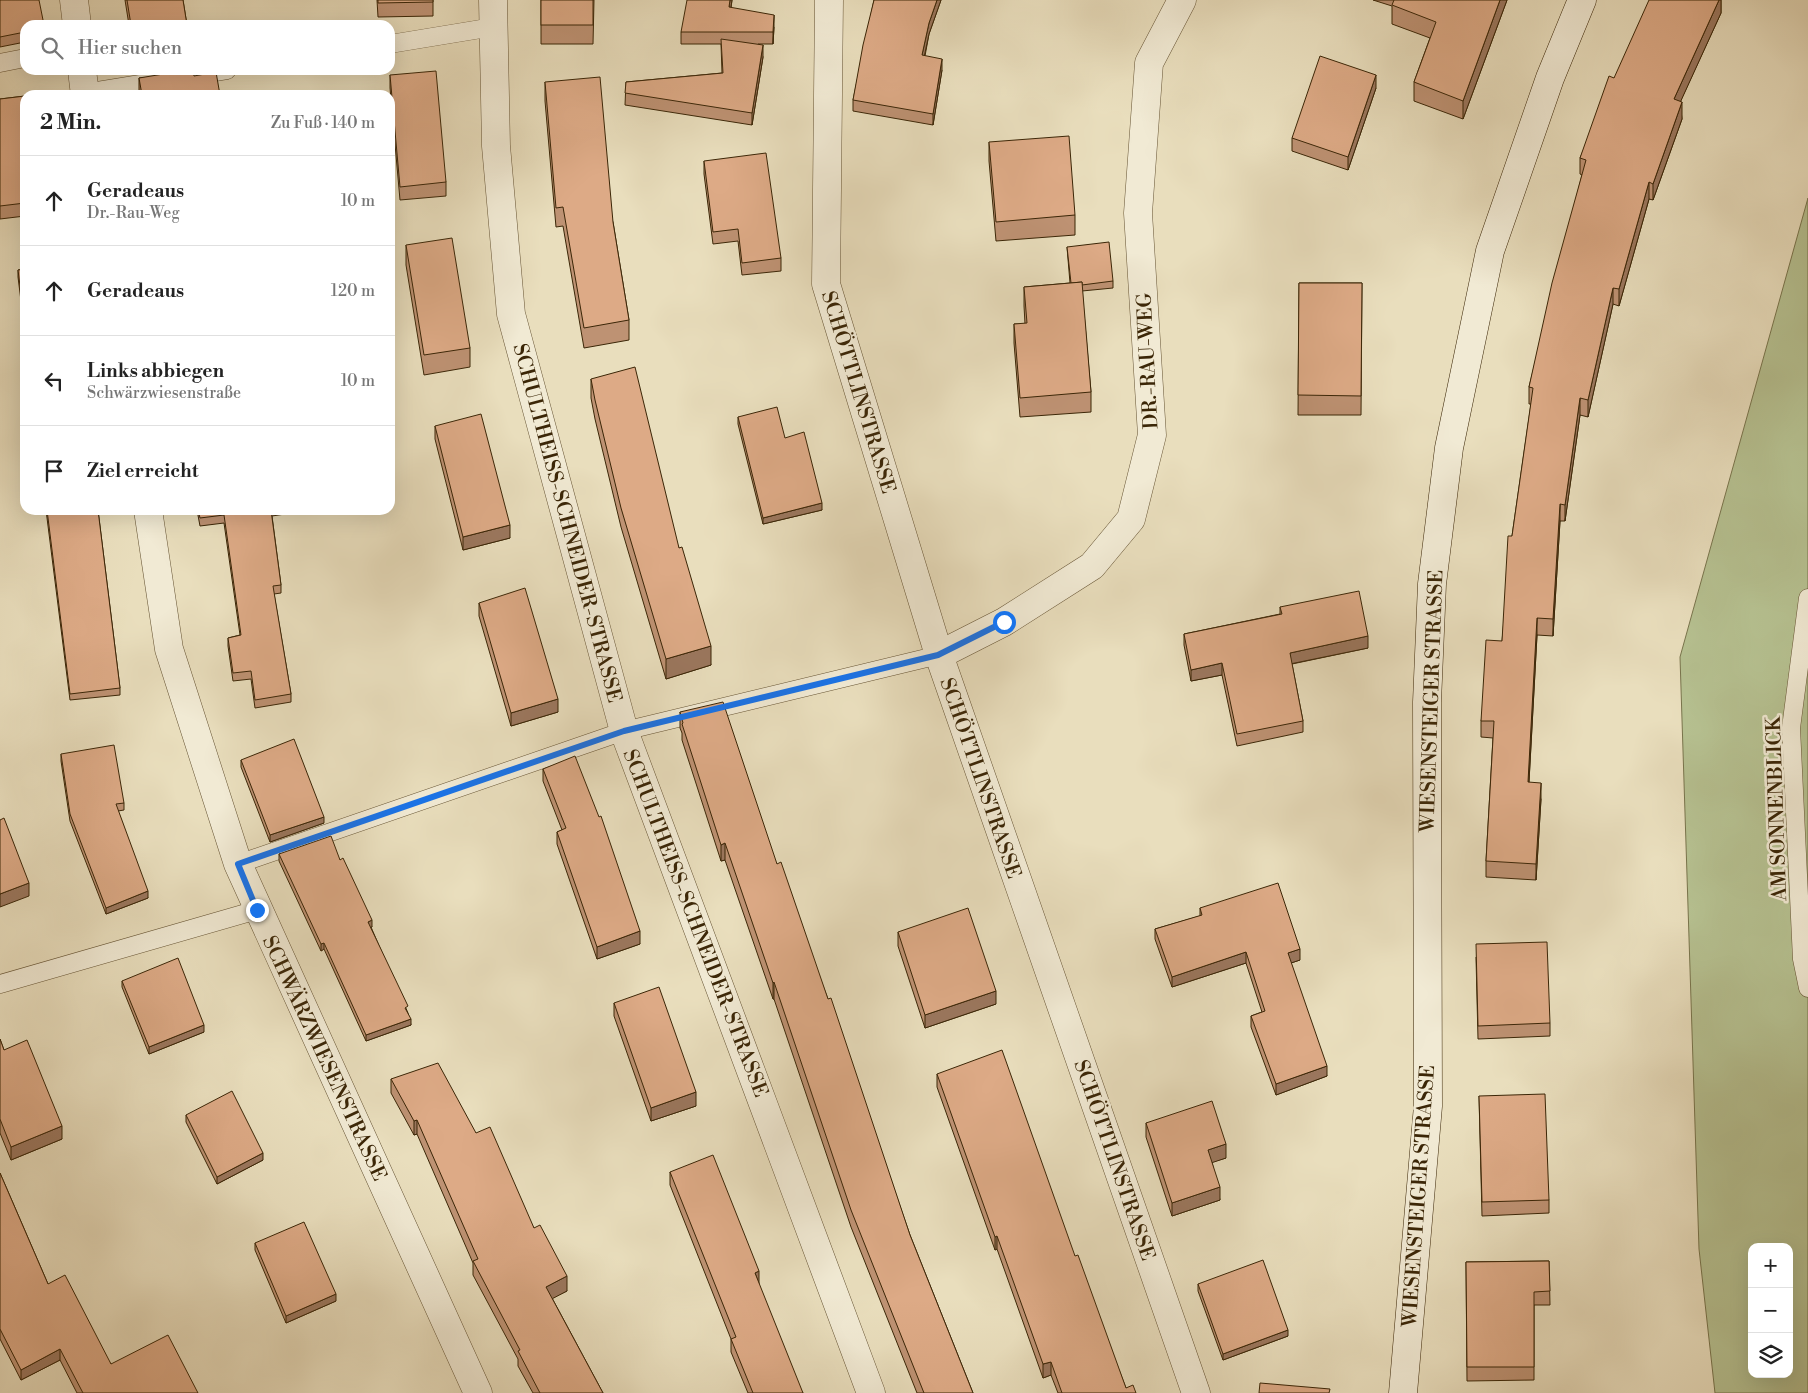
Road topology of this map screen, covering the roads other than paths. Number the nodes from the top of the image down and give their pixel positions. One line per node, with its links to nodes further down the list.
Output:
1 (74, 0): 6 (street)
2 (493, 0): 7 (street, SCHULTHEISS-SCHNEIDER-STRASSE)
3 (829, 0): 15 (street, SCHÖTTLINSTRASSE)
4 (1182, 0): 15 (street, DR.-RAU-WEG)
5 (1582, 0): 24 (street, WIESENSTEIGER STRASSE)
6 (76, 20)
7 (493, 27): 8 (lane); 16 (street, SCHULTHEISS-SCHNEIDER-STRASSE)
8 (395, 43)
9 (20, 59): 10 (lane)
10 (0, 63)
11 (182, 75): 12 (lane)
12 (84, 86)
13 (149, 515): 17 (street, SCHWÄRZWIESENSTRASSE)
14 (1808, 598): 20 (lane, AM SONNENBLICK)
15 (938, 655): 16 (lane); 23 (street, SCHÖTTLINSTRASSE)
16 (624, 731): 17 (lane); 22 (street, SCHULTHEISS-SCHNEIDER-STRASSE)
17 (238, 864): 18 (street, SCHWÄRZWIESENSTRASSE)
18 (257, 910): 19 (lane); 21 (street, SCHWÄRZWIESENSTRASSE)
19 (0, 984)
20 (1808, 988)
21 (478, 1393)
22 (871, 1393)
23 (1196, 1393)
24 (1403, 1393)

